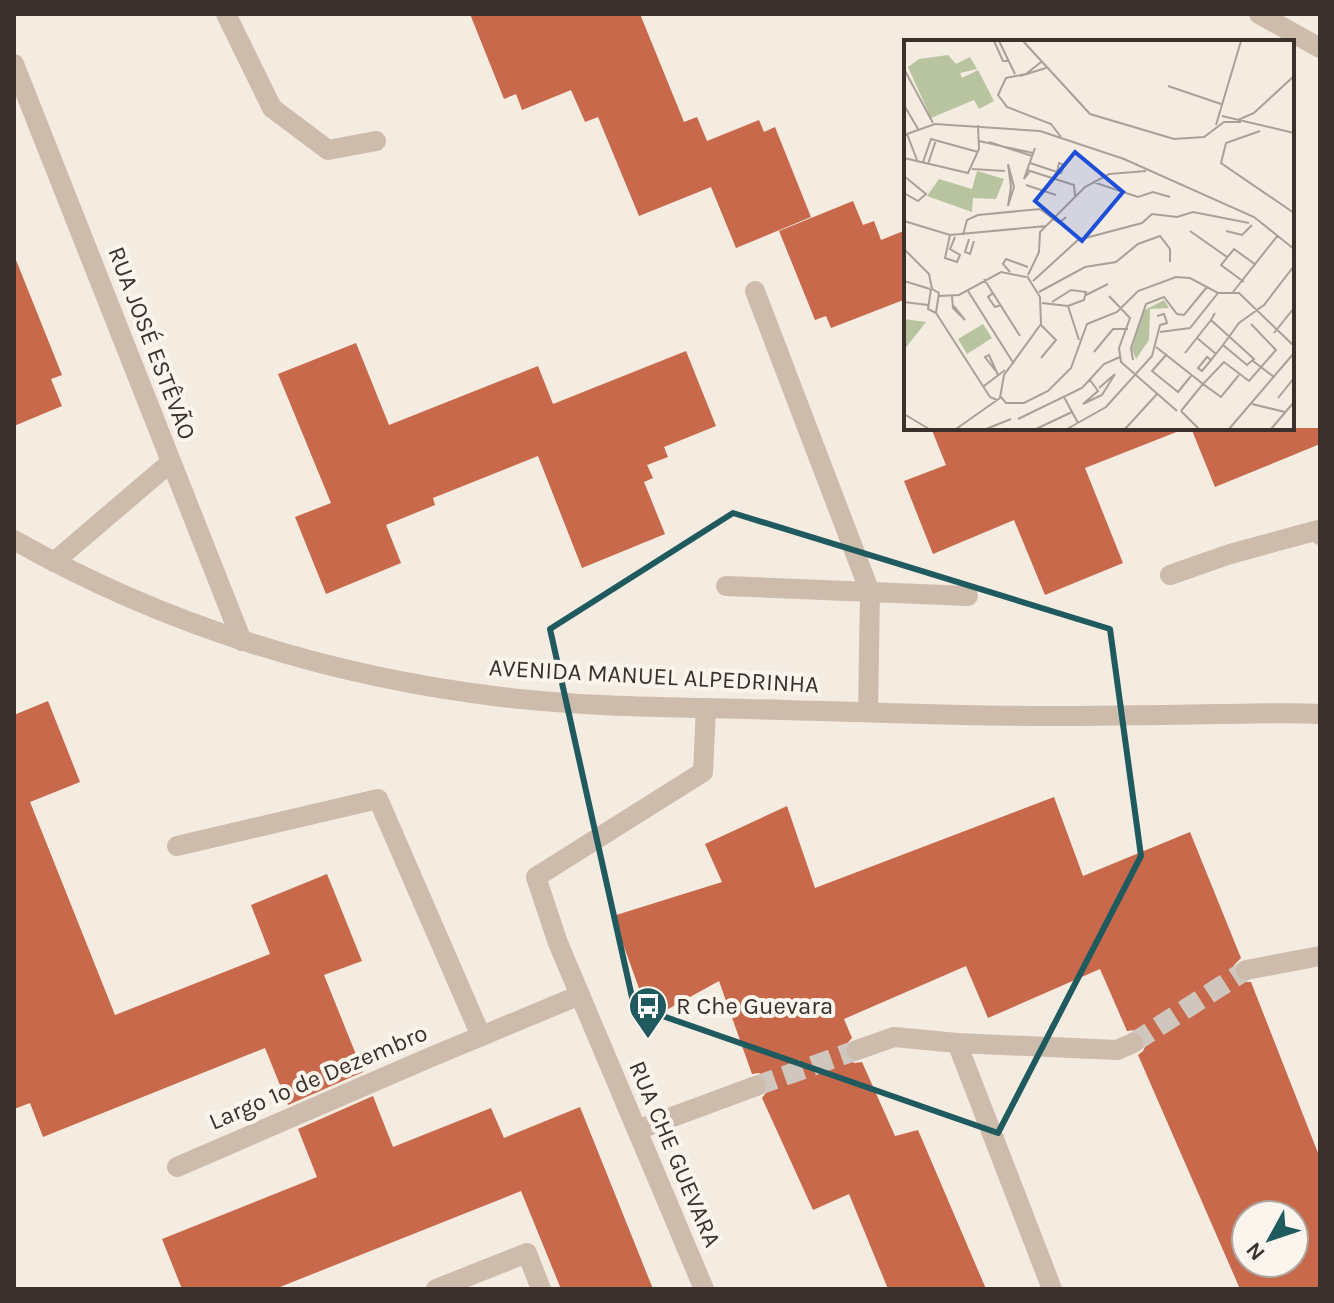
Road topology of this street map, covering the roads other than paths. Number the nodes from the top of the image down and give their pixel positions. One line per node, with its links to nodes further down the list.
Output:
1 (226, 14): 5 (street)
2 (1259, 14): 3 (street)
3 (1320, 48)
4 (14, 64): 7 (street, RUA JOSÉ ESTÊVÃO)
5 (376, 141)
6 (755, 291): 13 (street)
7 (171, 462): 10 (street); 15 (street, RUA JOSÉ ESTÊVÃO)
8 (1320, 535): 11 (street)
9 (14, 540): 10 (street, AVENIDA MANUEL ALPEDRINHA)
10 (54, 562): 15 (street, AVENIDA MANUEL ALPEDRINHA)
11 (1170, 575)
12 (726, 586): 13 (street)
13 (870, 592): 14 (street); 17 (street)
14 (968, 596)
15 (242, 641): 16 (street, AVENIDA MANUEL ALPEDRINHA)
16 (706, 708): 17 (street, AVENIDA MANUEL ALPEDRINHA); 22 (street)
17 (868, 712): 18 (street, AVENIDA MANUEL ALPEDRINHA)
18 (1320, 714)
19 (177, 846): 23 (street)
20 (1320, 956): 21 (street)
21 (1246, 970)
22 (580, 995): 23 (street, Largo 1º de Dezembro); 28 (street, RUA CHE GUEVARA)
23 (481, 1036): 29 (street, Largo 1º de Dezembro)
24 (957, 1043): 25 (street); 26 (street); 33 (street)
25 (1133, 1043)
26 (857, 1050)
27 (756, 1086): 28 (street)
28 (637, 1130): 32 (street, RUA CHE GUEVARA)
29 (177, 1167)
30 (436, 1289): 31 (street)
31 (541, 1289)
32 (704, 1289)
33 (1052, 1289)

